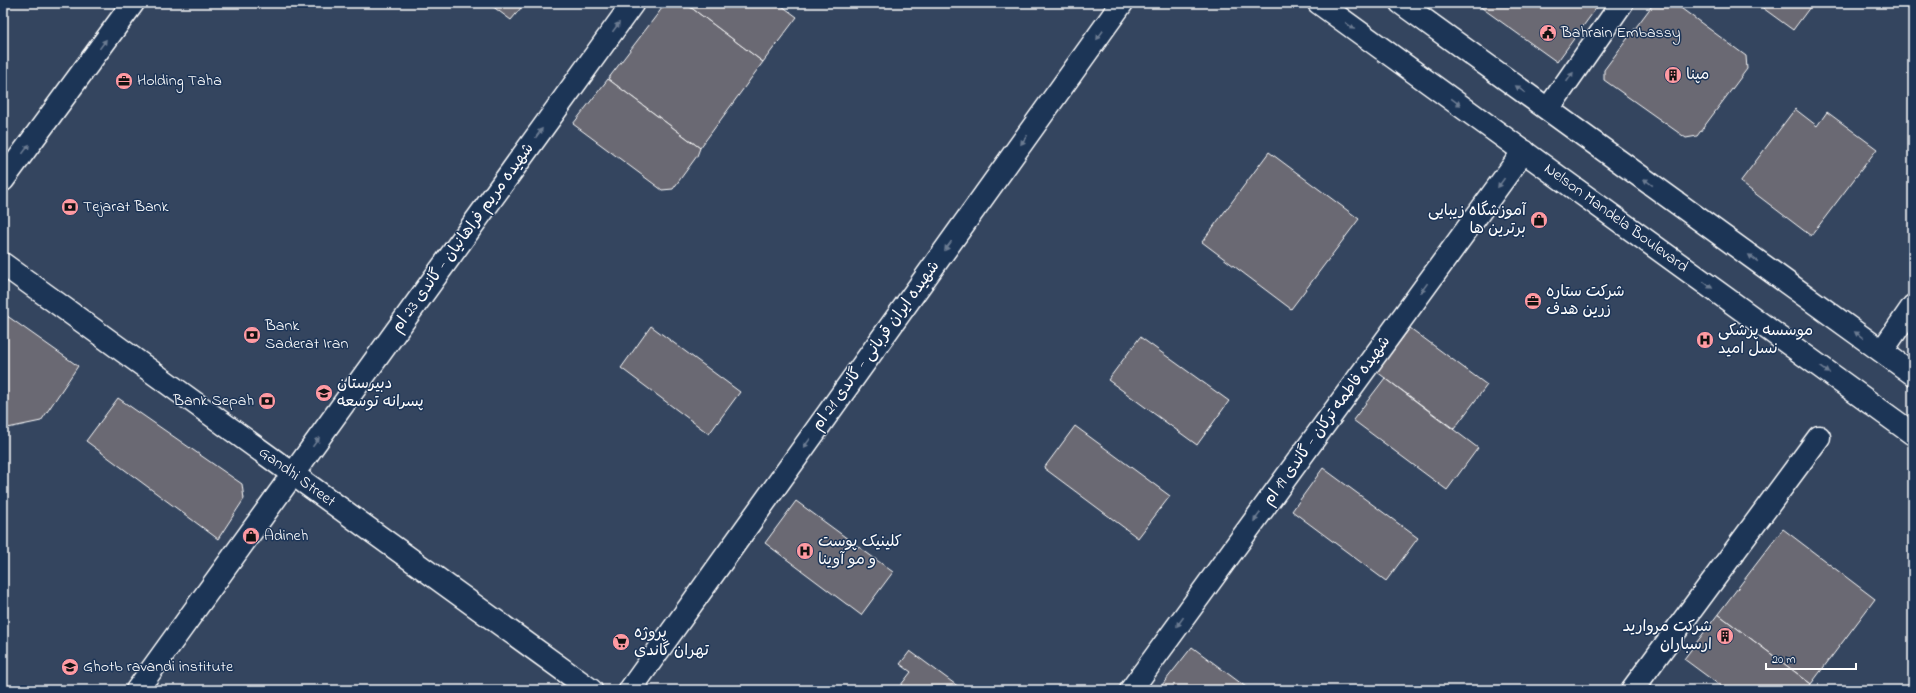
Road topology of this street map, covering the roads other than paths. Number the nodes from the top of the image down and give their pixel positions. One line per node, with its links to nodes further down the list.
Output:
1 (132, 3): 9 (street, one-way to 1)
2 (633, 3): 16 (street, شهیده مریم فراهانیان - گاندی 23 ام, one-way to 2)
3 (1122, 3): 19 (street, شهیده ایران قربانی - گاندی 21 ام, one-way to 19)
4 (1319, 3): 8 (street, Nelson Mandela Boulevard, one-way to 8)
5 (1401, 3): 7 (street, one-way to 5)
6 (1622, 3): 7 (street, one-way to 6)
7 (1548, 109): 12 (street, one-way to 7)
8 (1524, 152): 14 (street, Nelson Mandela Boulevard, one-way to 14); 20 (street, شهیده فاطمه ترکان - گاندی 19 ام, one-way to 20)
9 (3, 180)
10 (3, 264): 16 (street, Gandhi Street)
11 (1913, 306): 12 (street)
12 (1882, 351): 13 (street)
13 (1913, 374)
14 (1913, 434)
15 (1819, 437): 21 (street)
16 (293, 474): 17 (street, شهیده مریم فراهانیان - گاندی 23 ام); 18 (street, Gandhi Street)
17 (137, 690)
18 (591, 690)
19 (630, 690)
20 (1131, 690)
21 (1632, 690)

